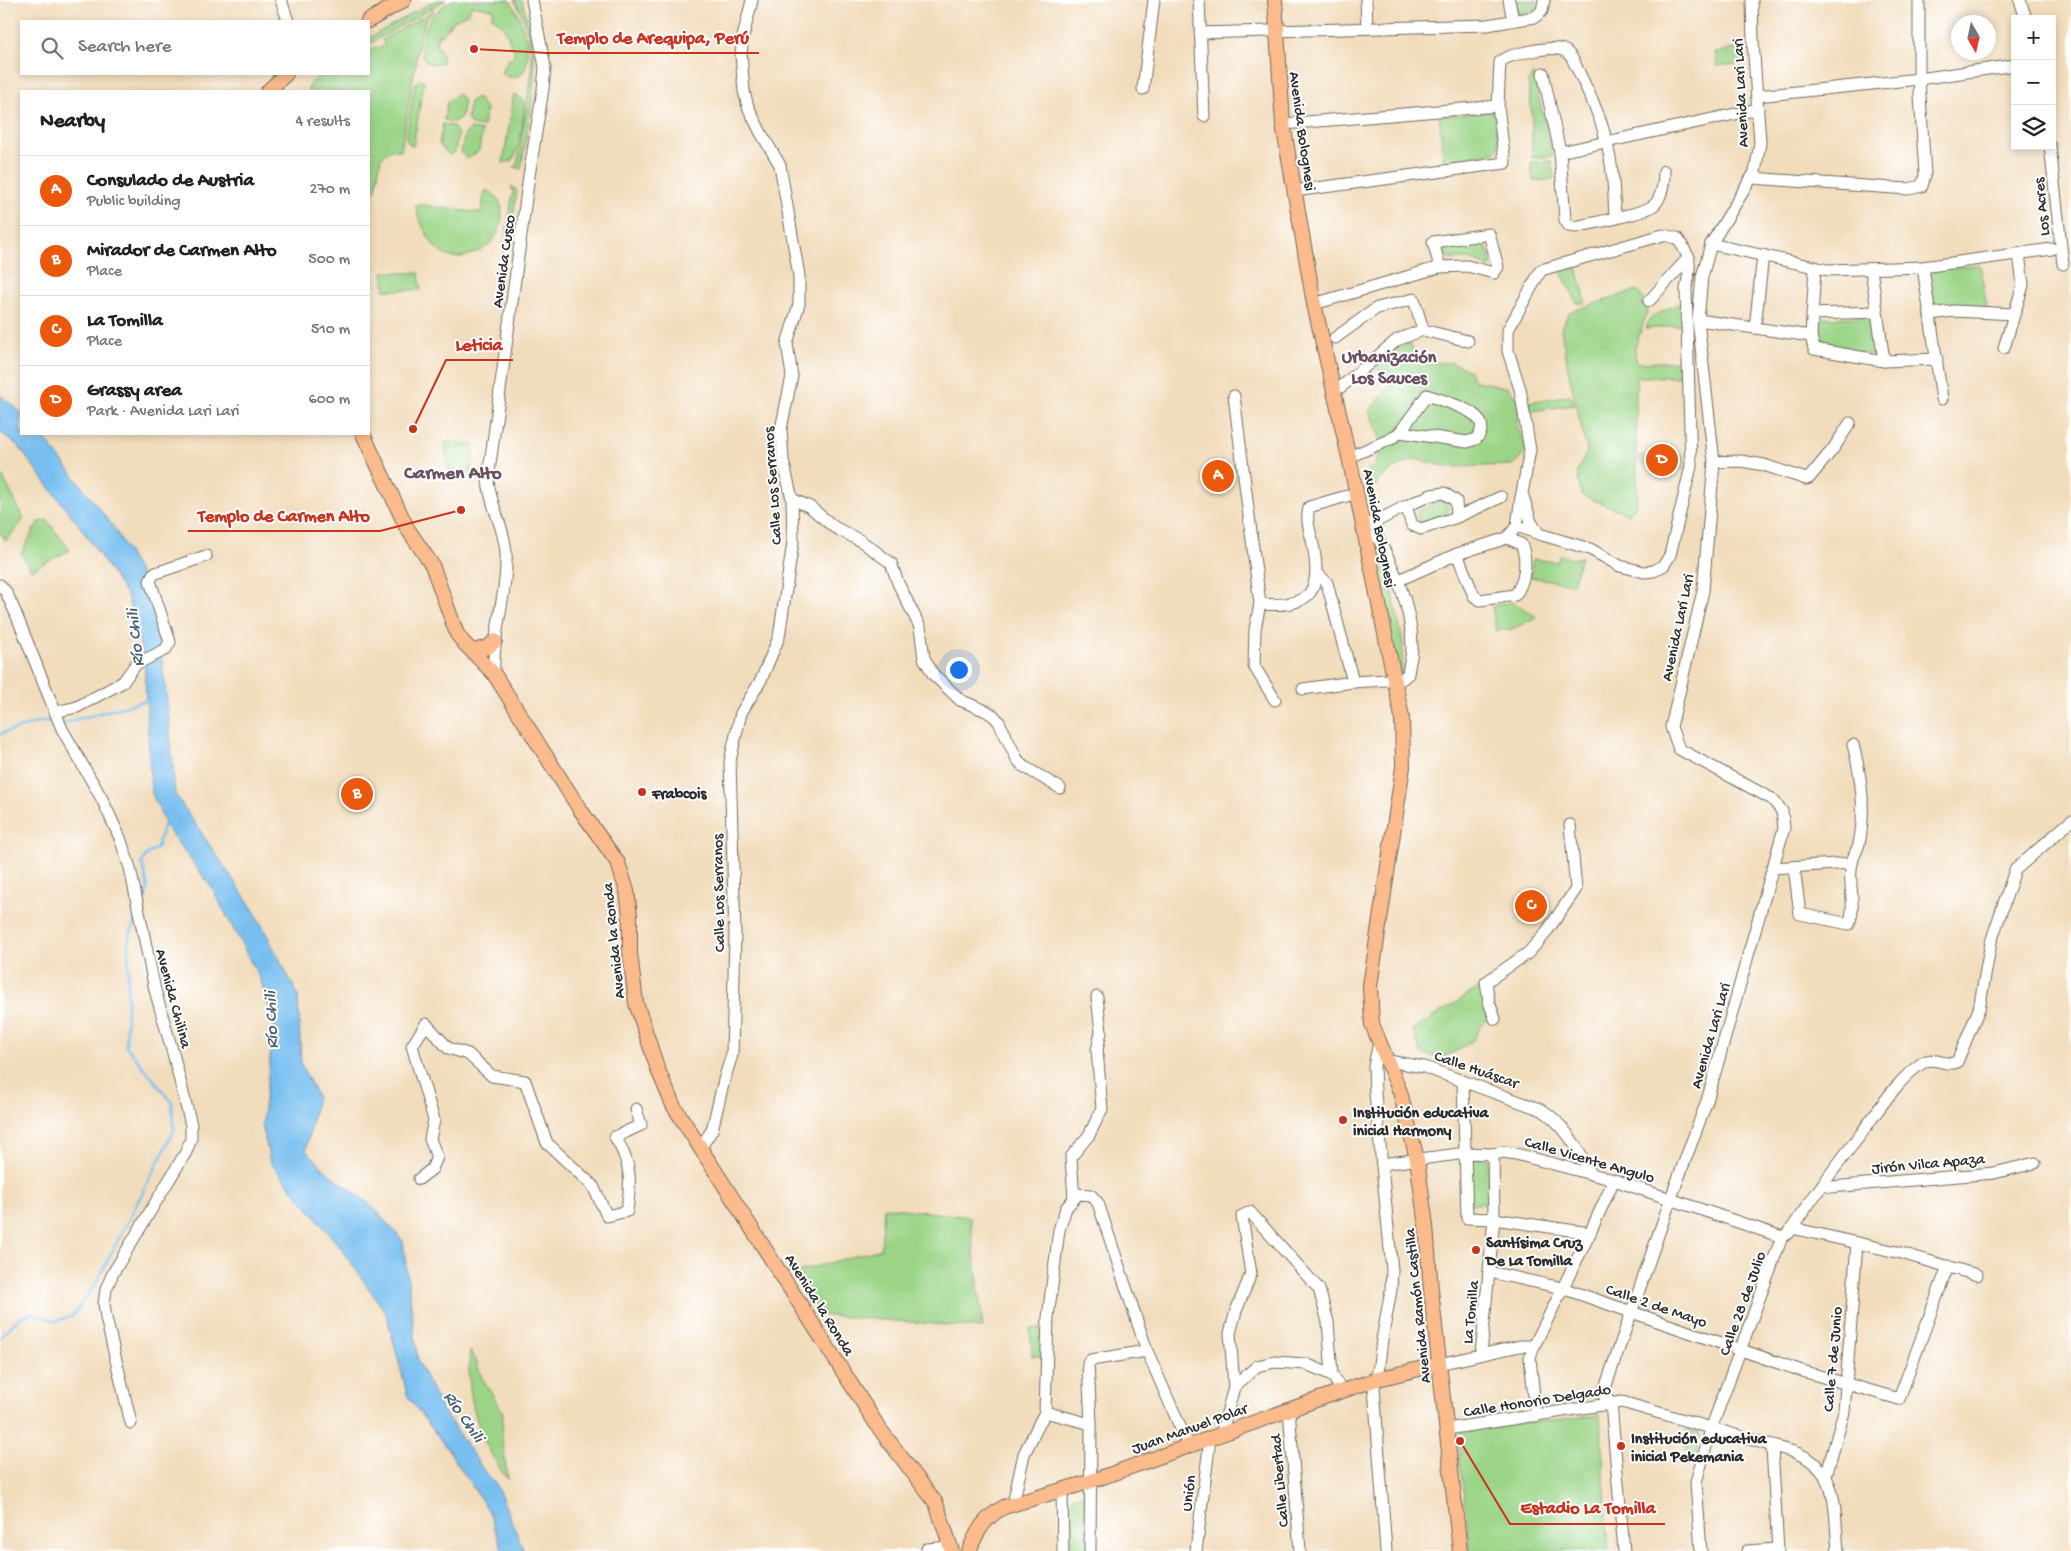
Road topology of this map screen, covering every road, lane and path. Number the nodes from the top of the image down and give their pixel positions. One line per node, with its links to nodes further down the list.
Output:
1 (281, 0): 15 (street)
2 (404, 0): 16 (main road)
3 (532, 0): 90 (street, Avenida Cusco)
4 (752, 0): 77 (street, Calle Los Serranos)
5 (1154, 0): 25 (street)
6 (1199, 0): 20 (street)
7 (1275, 0): 19 (main road, Avenida Bolognesi)
8 (1366, 0): 18 (street)
9 (1509, 0): 17 (street)
10 (1544, 0): 17 (street)
11 (1752, 0): 27 (street, Avenida Lari Lari)
12 (1919, 0): 24 (street)
13 (2020, 0): 14 (street)
14 (2025, 15)
15 (288, 20)
16 (370, 20)
17 (1513, 20): 18 (street)
18 (1367, 28): 19 (street)
19 (1275, 31): 20 (street); 31 (main road, Avenida Bolognesi)
20 (1200, 34): 30 (street)
21 (2011, 66): 24 (street)
22 (1543, 74): 34 (street)
23 (285, 75): 26 (main road)
24 (1919, 79): 27 (street); 36 (street)
25 (1144, 89)
26 (269, 90)
27 (1757, 96): 29 (street, Avenida Lari Lari)
28 (1498, 106): 31 (street); 32 (street); 37 (street)
29 (1758, 109): 32 (street); 36 (street, Avenida Lari Lari)
30 (1204, 116)
31 (1283, 124): 37 (main road, Avenida Bolognesi)
32 (1607, 142): 34 (street); 38 (street)
33 (2050, 150): 44 (street, Los Acres)
34 (1560, 152): 38 (street)
35 (1664, 171): 38 (street)
36 (1752, 178): 39 (street, Avenida Lari Lari)
37 (1294, 191): 52 (main road, Avenida Bolognesi)
38 (1615, 218)
39 (1712, 244): 42 (street); 50 (street, Avenida Lari Lari)
40 (2052, 249): 41 (street)
41 (2019, 254): 47 (street); 56 (street)
42 (1763, 255): 46 (street); 58 (street)
43 (1689, 257): 49 (street); 51 (street); 75 (street)
44 (2063, 264)
45 (1440, 267): 45 (street); 52 (street)
46 (1815, 267): 48 (street); 54 (street)
47 (1923, 267): 48 (street); 55 (street)
48 (1871, 268): 53 (street)
49 (1689, 274): 50 (street); 82 (street)
50 (1702, 277): 57 (street, Avenida Lari Lari)
51 (1649, 301)
52 (1314, 304): 66 (main road, Avenida Bolognesi)
53 (1877, 312): 54 (street); 65 (street)
54 (1812, 314): 60 (street)
55 (1930, 314): 56 (street); 64 (street)
56 (2014, 314): 63 (street)
57 (1698, 320): 58 (street); 73 (street, Avenida Lari Lari)
58 (1756, 328): 60 (street)
59 (1423, 330): 61 (street); 62 (street); 66 (street)
60 (1811, 336): 65 (street)
61 (1336, 338)
62 (1468, 341)
63 (2004, 348)
64 (1937, 359): 65 (street); 68 (street)
65 (1884, 361)
66 (1334, 388): 72 (main road, Avenida Bolognesi)
67 (1234, 396): 89 (street)
68 (1942, 398)
69 (1850, 423): 73 (street)
70 (1400, 432): 70 (street); 72 (street)
71 (363, 435): 91 (main road, Avenida la Ronda)
72 (1349, 457): 74 (main road, Avenida Bolognesi)
73 (1714, 462): 104 (street, Avenida Lari Lari)
74 (1356, 493): 80 (main road, Avenida Bolognesi); 86 (street)
75 (1522, 494): 81 (street); 82 (street)
76 (1501, 497): 79 (street)
77 (792, 499): 99 (street); 111 (street, Calle Los Serranos)
78 (1406, 506): 79 (street); 79 (street); 80 (street)
79 (1457, 517)
80 (1366, 523): 87 (street); 93 (main road, Avenida Bolognesi)
81 (1517, 526): 82 (street); 83 (street)
82 (1539, 534)
83 (1507, 538): 84 (street); 84 (street)
84 (1457, 554): 87 (street)
85 (206, 556): 97 (street)
86 (1317, 573): 89 (street); 94 (street)
87 (1399, 580): 93 (street)
88 (0, 585): 97 (street, Avenida Chilina)
89 (1260, 604): 96 (street)
90 (495, 641): 91 (main road); 92 (street, Avenida Cusco)
91 (474, 651): 92 (main road, Avenida la Ronda)
92 (494, 674): 111 (main road, Avenida la Ronda)
93 (1394, 679): 94 (street); 107 (main road, Avenida Bolognesi)
94 (1353, 682): 95 (street)
95 (1303, 689)
96 (1275, 700)
97 (59, 720): 147 (street, Avenida Chilina)
98 (1853, 745): 102 (street)
99 (1060, 788)
100 (2071, 821): 120 (street, Calle 28 de Julio)
101 (1570, 825): 106 (street)
102 (1852, 862): 103 (street); 103 (street)
103 (1794, 867): 104 (street)
104 (1772, 868): 121 (street, Avenida Lari Lari)
105 (1097, 997): 122 (street)
106 (1495, 1018)
107 (1379, 1042): 108 (main road, Avenida Bolognesi); 116 (street)
108 (1388, 1061): 109 (street, Calle Huáscar); 114 (main road, Avenida Ramón Castilla)
109 (1463, 1081): 112 (street); 117 (street, Calle Huáscar)
110 (636, 1109): 118 (street)
111 (700, 1147): 158 (main road, Avenida la Ronda)
112 (1466, 1153): 113 (street, Calle Vicente Angulo); 114 (street, Calle Vicente Angulo); 123 (street)
113 (1494, 1154): 117 (street, Calle Vicente Angulo); 123 (street, La Tomilla)
114 (1417, 1159): 116 (street, Calle Vicente Angulo); 137 (main road, Avenida Ramón Castilla)
115 (2035, 1163): 120 (street, Jirón Vilca Apaza)
116 (1382, 1164): 139 (street)
117 (1591, 1174): 119 (street, Calle Vicente Angulo)
118 (419, 1179)
119 (1614, 1180): 121 (street, Calle Vicente Angulo); 125 (street)
120 (1823, 1184): 124 (street, Calle 28 de Julio)
121 (1671, 1198): 126 (street, Calle Vicente Angulo); 132 (street, Avenida Lari Lari)
122 (1074, 1199): 135 (street); 145 (street)
123 (1494, 1219): 125 (street); 129 (street, La Tomilla)
124 (1792, 1228): 126 (street, Calle 28 de Julio); 127 (street)
125 (1590, 1233): 131 (street)
126 (1782, 1237): 134 (street, Calle 28 de Julio)
127 (1857, 1243): 128 (street); 140 (street, Calle 7 de Junio)
128 (1948, 1266): 130 (street); 140 (street, Calle 2 de Mayo)
129 (1489, 1272): 131 (street, Calle 2 de Mayo); 136 (street, La Tomilla)
130 (1977, 1275)
131 (1562, 1288): 132 (street, Calle 2 de Mayo); 133 (street)
132 (1632, 1311): 134 (street, Calle 2 de Mayo); 143 (street, Avenida Lari Lari)
133 (1534, 1346): 136 (street); 146 (street)
134 (1741, 1350): 140 (street, Calle 2 de Mayo); 150 (street, Calle 28 de Julio)
135 (1147, 1351): 148 (street); 152 (street)
136 (1481, 1354): 137 (street)
137 (1439, 1364): 139 (main road, Juan Manuel Polar); 149 (main road, Avenida Ramón Castilla)
138 (1332, 1375): 141 (street); 141 (street); 142 (street)
139 (1374, 1380): 142 (main road, Juan Manuel Polar); 166 (street)
140 (1846, 1383): 154 (street, Calle 7 de Junio)
141 (1234, 1387): 151 (street, Unión)
142 (1342, 1391): 144 (main road, Juan Manuel Polar)
143 (1611, 1404): 146 (street, Calle Honorio Delgado); 150 (street, Calle Honorio Delgado); 168 (street)
144 (1289, 1409): 151 (main road, Juan Manuel Polar); 165 (street, Calle Libertad)
145 (1046, 1412): 148 (street); 157 (street)
146 (1536, 1416): 149 (street, Calle Honorio Delgado)
147 (130, 1422)
148 (1090, 1424): 155 (street)
149 (1447, 1428): 167 (main road, Avenida Ramón Castilla)
150 (1711, 1429): 153 (street, Calle Honorio Delgado); 169 (street, Calle 28 de Julio)
151 (1216, 1437): 152 (main road, Juan Manuel Polar); 164 (street, Unión)
152 (1188, 1447): 155 (main road, Juan Manuel Polar)
153 (1772, 1447): 154 (street, Calle Honorio Delgado); 160 (street)
154 (1826, 1476): 171 (street)
155 (1089, 1482): 156 (main road, Juan Manuel Polar); 163 (street)
156 (1062, 1491): 157 (main road, Juan Manuel Polar); 162 (street)
157 (1013, 1504): 159 (main road, Juan Manuel Polar)
158 (950, 1549): 159 (main road, Juan Manuel Polar); 161 (street)
159 (969, 1550)
160 (1777, 1550): 170 (street)
161 (927, 1551)
162 (1063, 1551)
163 (1090, 1551)
164 (1196, 1551)
165 (1300, 1551)
166 (1386, 1551)
167 (1460, 1551)
168 (1624, 1551)
169 (1701, 1551)
170 (1747, 1551)
171 (1838, 1551)

